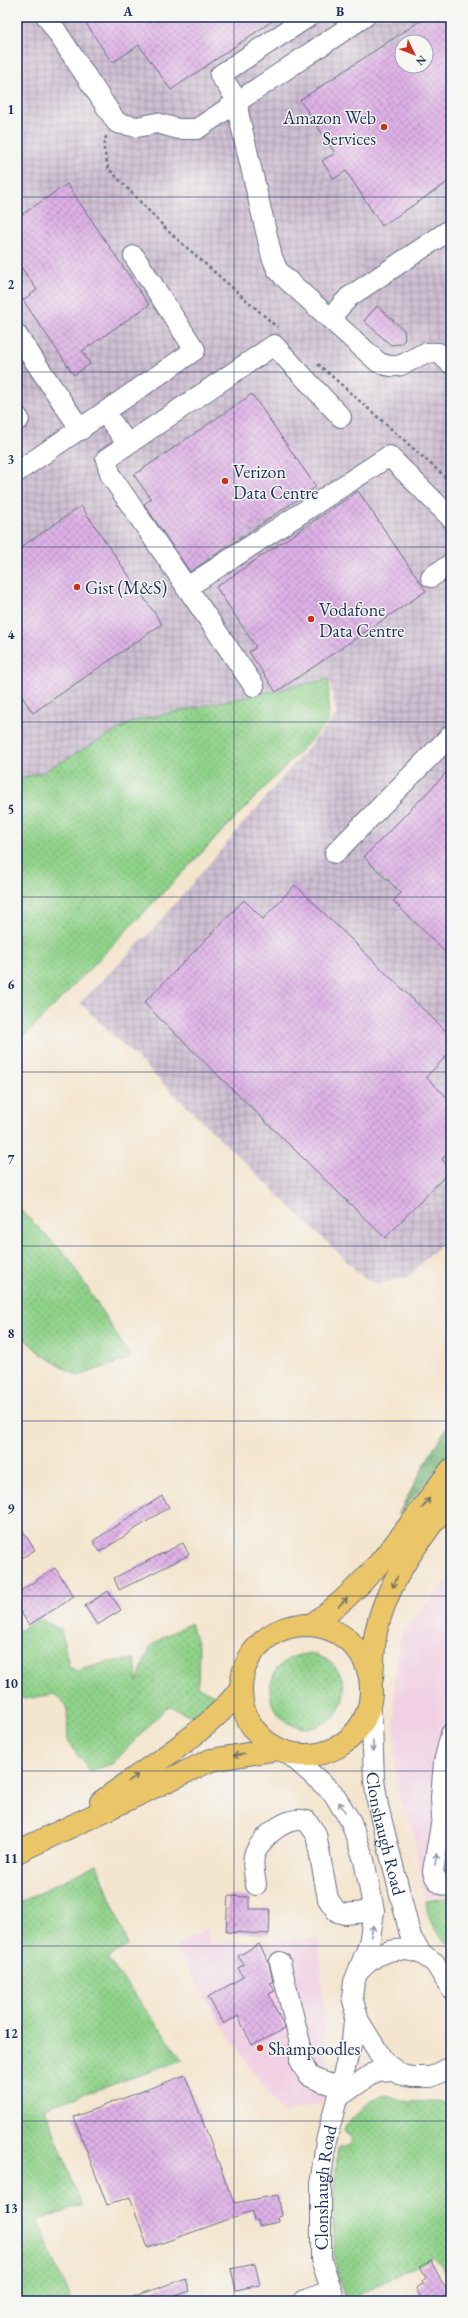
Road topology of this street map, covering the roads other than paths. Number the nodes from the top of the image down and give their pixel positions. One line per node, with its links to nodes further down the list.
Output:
1 (47, 17): 6 (street)
2 (308, 17): 4 (street)
3 (364, 17): 5 (street)
4 (278, 36): 5 (street); 6 (street)
5 (296, 63): 6 (street)
6 (238, 101): 9 (street)
7 (451, 229): 9 (street)
8 (134, 256): 12 (street)
9 (330, 318): 11 (street)
10 (17, 335): 16 (street)
11 (451, 364)
12 (106, 413): 16 (street); 17 (street)
13 (17, 416): 15 (street)
14 (341, 417): 17 (street)
15 (17, 420)
16 (80, 430): 18 (street)
17 (127, 443): 22 (street)
18 (17, 472)
19 (451, 518): 22 (street)
20 (451, 564): 21 (street)
21 (431, 577)
22 (186, 588): 23 (street)
23 (254, 686)
24 (451, 735): 25 (street)
25 (335, 853)
26 (451, 1470): 28 (main road, one-way to 26)
27 (451, 1499): 29 (main road, one-way to 29)
28 (311, 1625): 29 (main road); 30 (main road)
29 (371, 1683): 31 (main road)
30 (241, 1688): 33 (main road); 34 (main road, one-way to 30)
31 (369, 1708): 33 (main road); 40 (street, Clonshaugh Road, one-way to 40)
32 (451, 1734): 37 (street, one-way to 32)
33 (283, 1751): 34 (main road, one-way to 34); 38 (street, Clonshaugh Road, one-way to 33)
34 (68, 1826): 35 (main road)
35 (17, 1852)
36 (256, 1885): 38 (street)
37 (451, 1886)
38 (374, 1911): 41 (street, Clonshaugh Road, one-way to 38)
39 (280, 1962): 48 (street)
40 (436, 1962): 41 (street, Clonshaugh Road); 42 (street, Clonshaugh Road)
41 (361, 1969): 43 (street, Clonshaugh Road)
42 (451, 1989)
43 (355, 2012): 45 (street, Clonshaugh Road); 48 (street, Clonshaugh Road)
44 (451, 2067): 46 (street, Clonshaugh Road)
45 (393, 2070): 46 (street, Clonshaugh Road); 48 (street, Clonshaugh Road)
46 (431, 2077): 47 (street)
47 (451, 2081)
48 (342, 2092): 49 (street, Clonshaugh Road)
49 (332, 2296): 50 (street)
50 (303, 2301)

